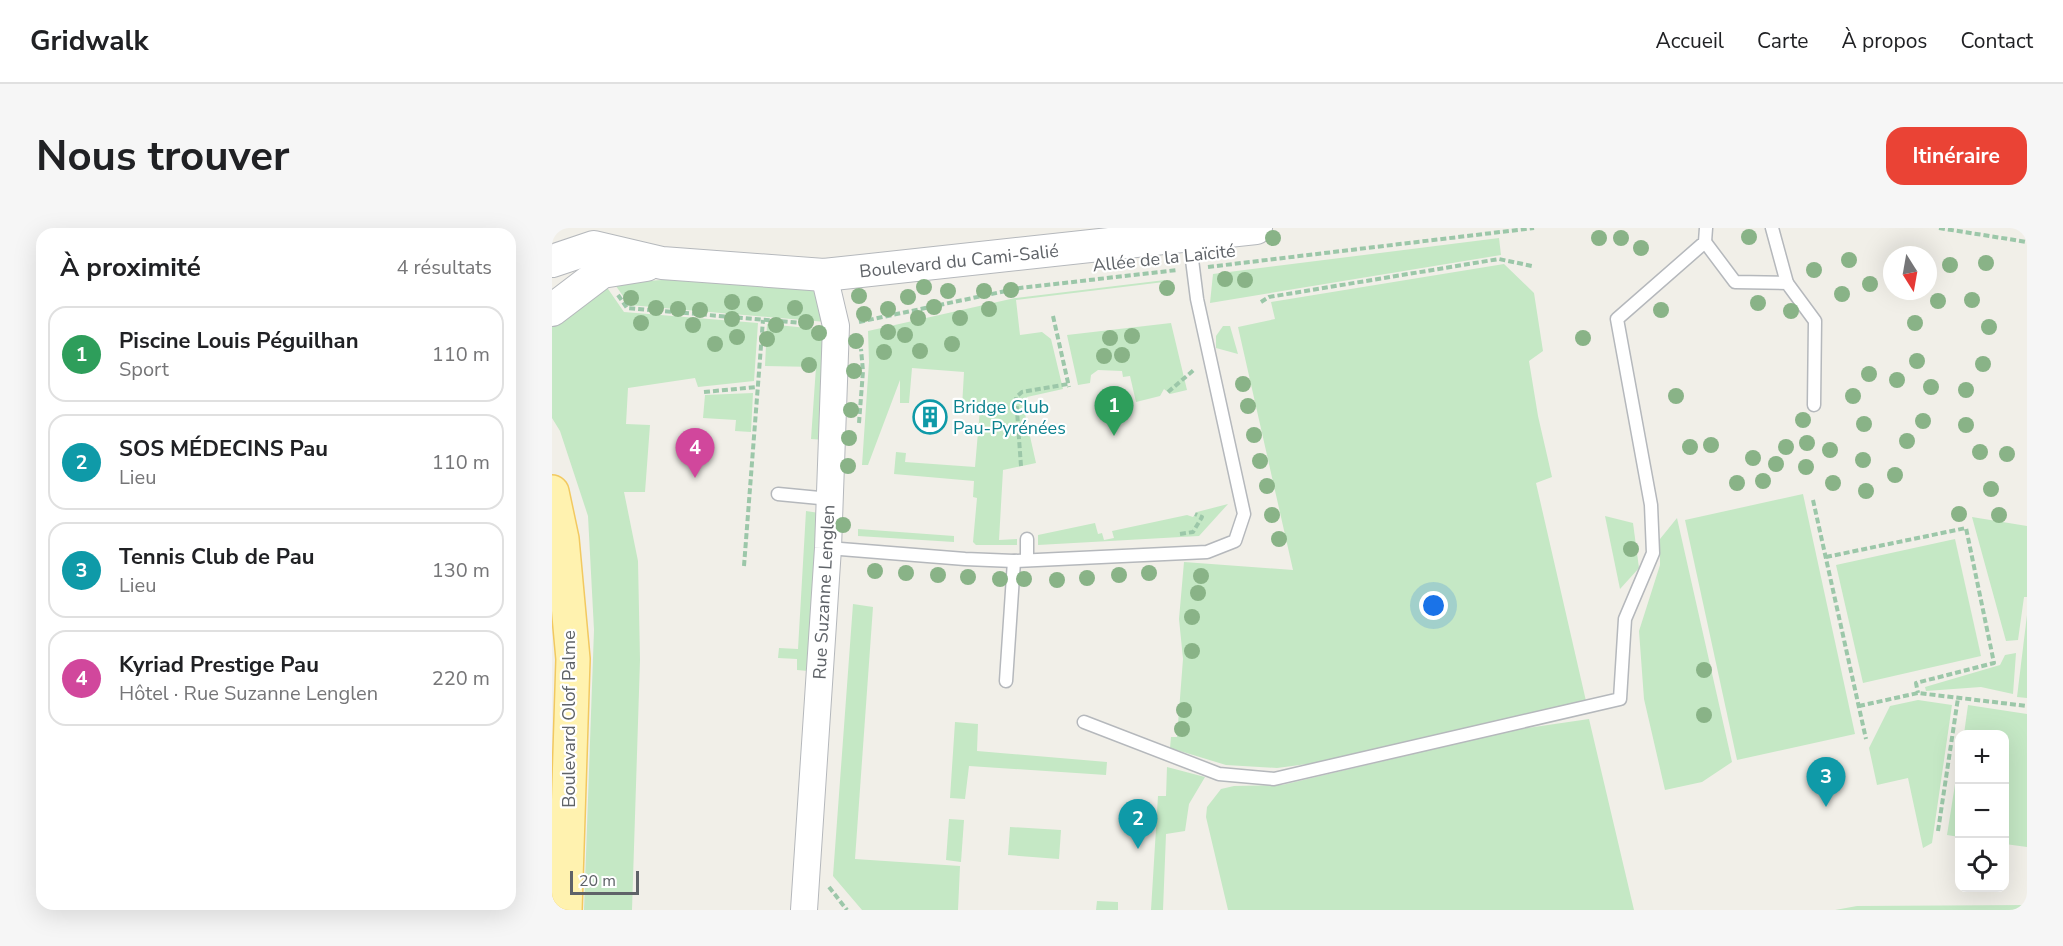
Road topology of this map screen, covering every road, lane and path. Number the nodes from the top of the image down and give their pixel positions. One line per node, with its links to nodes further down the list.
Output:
1 (1256, 228): 6 (street, Boulevard du Cami-Salié)
2 (1534, 228): 12 (path, Allée de la Laïcité)
3 (1706, 228): 7 (lane)
4 (1772, 228): 15 (lane)
5 (1939, 228): 8 (path)
6 (1189, 235): 12 (lane); 14 (street, Boulevard du Cami-Salié)
7 (1705, 242): 15 (lane); 44 (lane)
8 (2027, 242)
9 (552, 261): 10 (street, Boulevard du Cami-Salié)
10 (662, 263): 13 (street, Boulevard du Cami-Salié); 14 (street, Boulevard du Cami-Salié)
11 (1532, 266): 16 (path)
12 (1193, 269): 20 (path, Allée de la Laïcité); 34 (lane)
13 (602, 272): 17 (street, Boulevard du Cami-Salié); 19 (path, Allée de la Laïcité)
14 (824, 275): 20 (street, Rue Suzanne Lenglen)
15 (1787, 283): 25 (lane)
16 (1261, 302)
17 (552, 310)
18 (1053, 316): 26 (path)
19 (763, 320): 20 (path, Allée de la Laïcité); 22 (path)
20 (836, 326): 29 (street, Rue Suzanne Lenglen)
21 (1185, 378): 24 (path)
22 (757, 387): 23 (path); 38 (path)
23 (704, 392)
24 (1168, 392)
25 (1814, 405)
26 (1021, 466)
27 (552, 492): 47 (main road, Boulevard Olof Palme)
28 (778, 494): 29 (lane)
29 (830, 499): 33 (street, Rue Suzanne Lenglen)
30 (1814, 500): 35 (path)
31 (1196, 514): 34 (path)
32 (1027, 539): 36 (lane)
33 (828, 548): 37 (lane); 48 (street, Rue Suzanne Lenglen)
34 (1168, 554): 36 (lane)
35 (1826, 557): 40 (path); 42 (path)
36 (1027, 560): 37 (lane)
37 (1014, 561): 39 (lane)
38 (744, 566)
39 (1006, 681)
40 (1918, 693): 41 (path); 42 (path)
41 (1958, 698): 43 (path); 46 (path)
42 (1858, 706): 45 (path)
43 (2027, 706)
44 (1084, 722)
45 (1866, 739)
46 (1938, 831)
47 (565, 910)
48 (804, 910)

